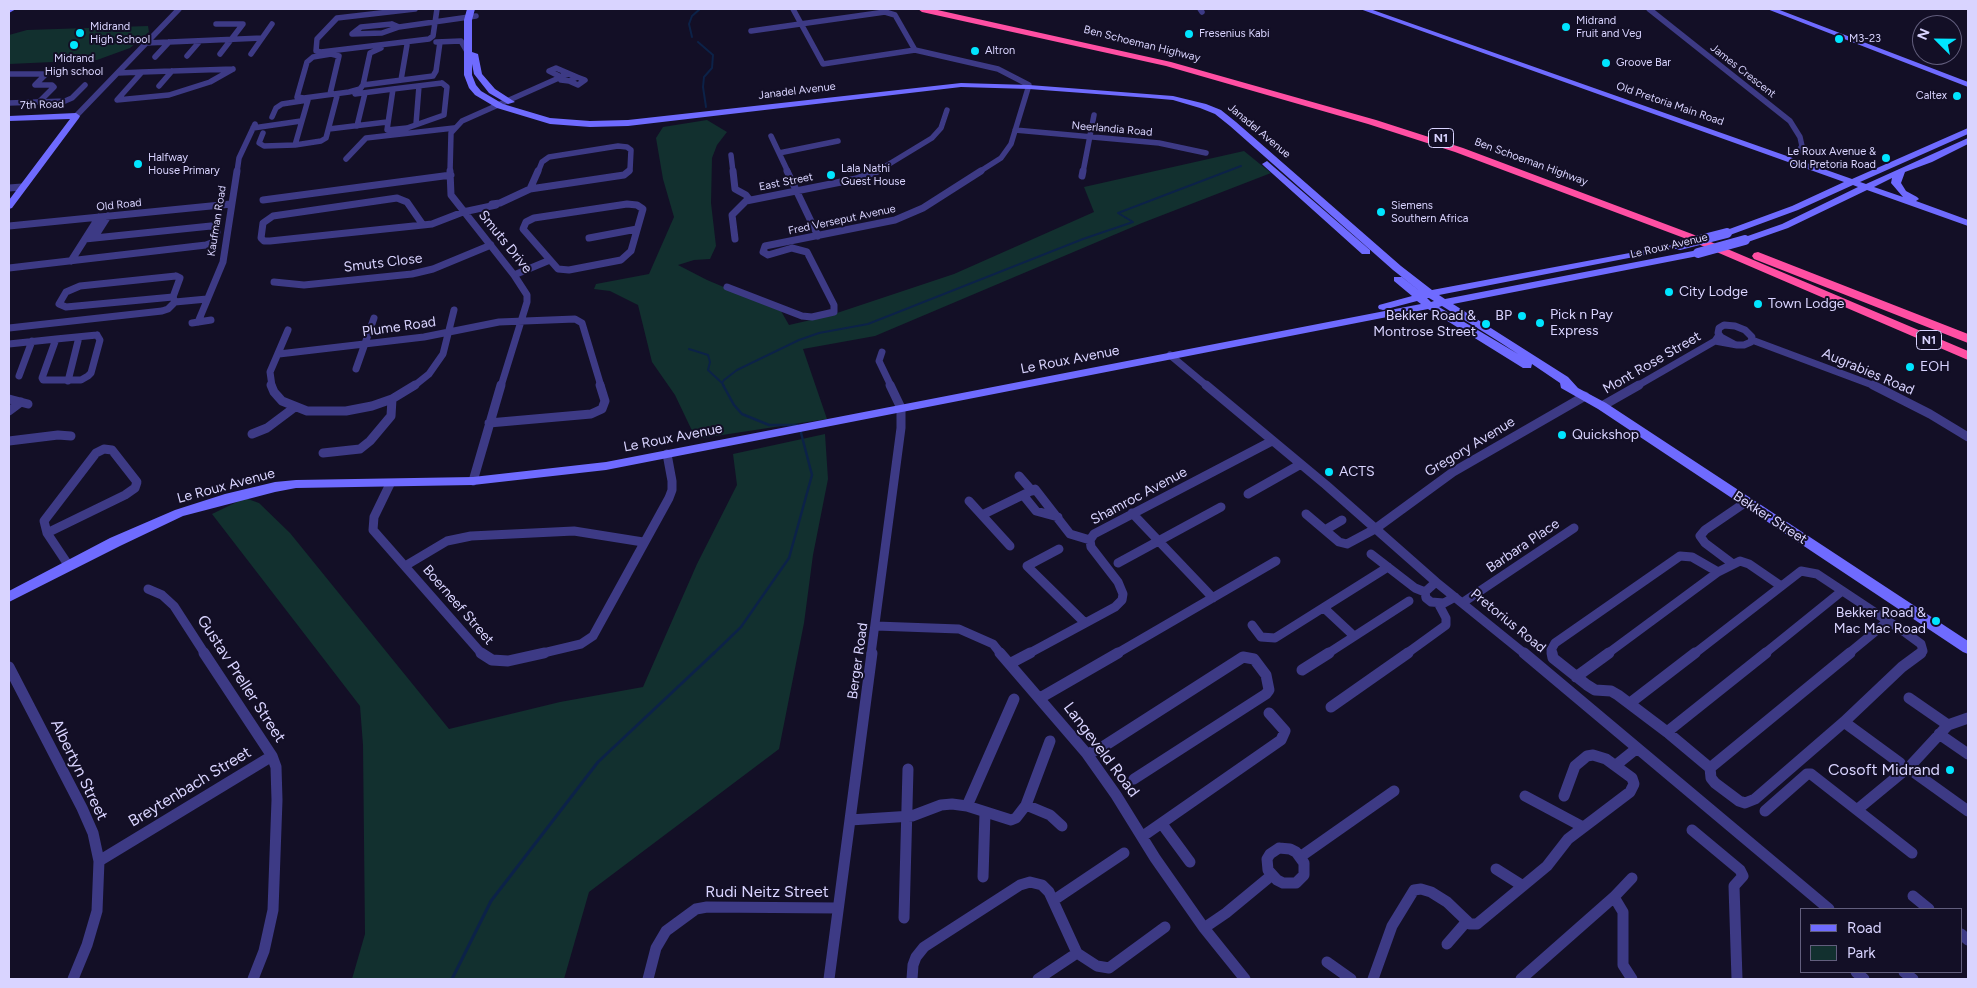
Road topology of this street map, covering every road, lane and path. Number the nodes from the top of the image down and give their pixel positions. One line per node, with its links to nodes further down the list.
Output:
1 (179, 9): 25 (street)
2 (415, 9): 12 (street)
3 (437, 9): 12 (street)
4 (793, 9): 15 (street)
5 (922, 9): 151 (highway, Ben Schoeman Highway / N1)
6 (947, 9): 142 (highway, Ben Schoeman Highway / N1)
7 (1364, 9): 33 (main road, Old Pretoria Main Road)
8 (1378, 9): 86 (main road, Old Pretoria Main Road)
9 (1649, 9): 83 (street, James Crescent)
10 (1771, 9): 53 (main road)
11 (472, 15): 12 (street); 17 (main road); 63 (main road)
12 (432, 22): 16 (street)
13 (216, 24): 20 (street)
14 (272, 24): 19 (street)
15 (802, 24): 18 (street); 27 (street); 27 (street)
16 (399, 27): 16 (street)
17 (469, 30): 21 (street); 30 (main road)
18 (751, 31)
19 (262, 38): 20 (street); 29 (street)
20 (232, 40): 22 (street); 28 (street)
21 (460, 40): 24 (street); 30 (street)
22 (200, 41): 23 (street); 31 (street)
23 (169, 42): 25 (street); 32 (street)
24 (441, 42): 26 (street); 44 (street)
25 (146, 43): 35 (street)
26 (407, 45): 44 (street); 49 (street)
27 (916, 50): 42 (street)
28 (220, 54)
29 (251, 54)
30 (468, 54): 63 (main road)
31 (187, 56)
32 (155, 57)
33 (1518, 64): 40 (main road); 46 (main road, Old Pretoria Main Road)
34 (172, 71): 36 (street); 36 (street); 50 (street)
35 (118, 72): 36 (street); 65 (street)
36 (142, 72)
37 (9, 74): 38 (street)
38 (16, 74): 47 (street); 61 (street)
39 (569, 74): 41 (street); 41 (street); 45 (street)
40 (1523, 74)
41 (561, 77): 45 (street); 63 (street)
42 (1021, 79): 52 (main road); 56 (street)
43 (1532, 79): 46 (main road)
44 (401, 80): 49 (street)
45 (568, 81): 63 (street)
46 (1570, 82): 89 (main road, Old Pretoria Main Road)
47 (9, 83)
48 (85, 85): 61 (street)
49 (364, 85): 58 (street)
50 (159, 86)
51 (419, 86): 55 (street); 71 (street); 71 (street)
52 (1013, 86): 54 (main road, Janadel Avenue); 56 (main road, Janadel Avenue)
53 (1968, 86)
54 (937, 87): 56 (main road, Janadel Avenue); 63 (main road, Janadel Avenue)
55 (393, 89): 57 (street); 70 (street)
56 (1028, 89): 75 (street, Fred Verseput Avenue); 127 (main road, Janadel Avenue); 130 (main road, Janadel Avenue)
57 (366, 93): 59 (street); 72 (street)
58 (330, 94): 58 (street)
59 (337, 96): 60 (street); 74 (street)
60 (308, 100): 67 (street); 69 (street)
61 (39, 102): 62 (street)
62 (9, 103)
63 (506, 104): 73 (street)
64 (947, 110): 99 (street, East Street)
65 (76, 116): 68 (main road, 7th Road); 96 (main road)
66 (1094, 116): 79 (street)
67 (272, 117)
68 (9, 118)
69 (302, 121): 82 (street); 105 (street, Kaufman Road)
70 (387, 122): 71 (street); 72 (street)
71 (416, 124)
72 (357, 126): 74 (street)
73 (454, 128): 88 (street); 92 (street, Smuts Drive)
74 (329, 129): 82 (street)
75 (1015, 130): 79 (street, Neerlandia Road); 115 (street, Fred Verseput Avenue)
76 (1968, 132): 90 (main road, Le Roux Avenue)
77 (263, 133): 82 (street)
78 (771, 136): 84 (street)
79 (1090, 137): 85 (street, Neerlandia Road); 93 (street)
80 (838, 141): 84 (street)
81 (1968, 141): 91 (main road, Le Roux Avenue)
82 (295, 145)
83 (1800, 147): 86 (street, James Crescent)
84 (779, 153): 99 (street)
85 (1206, 153)
86 (1789, 154): 89 (main road, Old Pretoria Main Road)
87 (731, 155): 100 (street)
88 (346, 159)
89 (1808, 164): 90 (main road); 94 (main road, Old Pretoria Main Road); 104 (main road)
90 (1880, 170): 94 (main road, Le Roux Avenue)
91 (1902, 170): 95 (main road, Le Roux Avenue); 102 (main road)
92 (451, 175): 103 (street); 107 (street, Smuts Drive)
93 (1082, 176)
94 (1856, 181): 95 (main road, Old Pretoria Main Road); 104 (main road, Le Roux Avenue)
95 (1870, 186): 101 (main road, Le Roux Avenue); 102 (main road, Old Pretoria Main Road); 109 (main road, Old Pretoria Main Road)
96 (22, 187): 97 (street); 106 (main road)
97 (9, 188)
98 (530, 189): 98 (street); 107 (street)
99 (798, 191): 100 (street, East Street); 115 (street)
100 (748, 199): 119 (street)
101 (1844, 199): 109 (main road); 131 (main road, Le Roux Avenue, bridge)
102 (1914, 199): 110 (main road, Old Pretoria Main Road)
103 (264, 200)
104 (1808, 202): 130 (main road, Le Roux Avenue, bridge)
105 (231, 205): 108 (street, Old Road); 128 (street, Kaufman Road)
106 (9, 206)
107 (462, 211): 112 (street); 120 (street, Smuts Drive)
108 (102, 218): 113 (street, Old Road); 116 (street); 117 (street)
109 (1953, 218): 111 (main road, Old Pretoria Main Road)
110 (1968, 218)
111 (1968, 223)
112 (423, 225): 112 (street)
113 (9, 228)
114 (637, 229): 118 (street); 121 (street); 121 (street)
115 (818, 236): 126 (street, Fred Verseput Avenue)
116 (85, 238): 117 (street); 122 (street)
117 (94, 238): 122 (street)
118 (589, 238)
119 (735, 239)
120 (490, 245): 124 (street, Smuts Drive); 125 (street, Smuts Close)
121 (549, 259): 124 (street)
122 (71, 261): 123 (street)
123 (9, 268)
124 (513, 273): 136 (street, Smuts Drive)
125 (274, 282)
126 (727, 287)
127 (1419, 297): 130 (main road, Janadel Avenue); 134 (main road, Le Roux Avenue)
128 (207, 299): 129 (street); 135 (street, Kaufman Road)
129 (174, 300): 129 (street); 137 (street)
130 (1430, 300): 131 (main road, Le Roux Avenue); 134 (main road, Le Roux Avenue); 155 (main road, Bekker Street)
131 (1444, 303): 155 (main road, Bekker Street)
132 (454, 310): 139 (street)
133 (374, 318): 146 (street)
134 (1356, 319): 150 (main road, Le Roux Avenue)
135 (211, 320)
136 (522, 320): 139 (street, Plume Road); 163 (street, Smuts Drive); 163 (street, Plume Road)
137 (9, 328)
138 (288, 330): 149 (street)
139 (450, 332): 146 (street, Plume Road); 157 (street)
140 (79, 337): 143 (street); 154 (street); 154 (street)
141 (1717, 338): 144 (street, Mont Rose Street); 144 (street, Augrabies Road); 159 (street, Mont Rose Street)
142 (1968, 338)
143 (56, 339): 145 (street); 154 (street)
144 (1752, 340): 166 (street, Augrabies Road)
145 (32, 341): 147 (street); 153 (street)
146 (365, 344): 149 (street, Plume Road); 152 (street)
147 (10, 346)
148 (882, 352): 161 (street, Berger Road)
149 (279, 354): 160 (street)
150 (1170, 355): 161 (main road, Le Roux Avenue); 168 (street, Pretorius Road)
151 (1968, 357)
152 (356, 370)
153 (19, 376)
154 (68, 381)
155 (1573, 388): 156 (main road, Bekker Street)
156 (1585, 396): 159 (main road, Bekker Street); 187 (street, Gregory Avenue)
157 (392, 398): 160 (street); 169 (street)
158 (9, 399): 162 (street)
159 (1602, 406): 179 (main road, Bekker Street)
160 (295, 407): 164 (street)
161 (901, 408): 170 (main road, Le Roux Avenue); 216 (street, Berger Road)
162 (9, 410)
163 (489, 422): 173 (street, Smuts Drive)
164 (252, 434)
165 (71, 436): 167 (street)
166 (1968, 437)
167 (9, 441)
168 (1272, 441): 171 (street, Pretorius Road); 181 (street, Shamroc Avenue)
169 (323, 453)
170 (667, 454): 173 (main road, Le Roux Avenue); 192 (street, Boerneef Street)
171 (1301, 464): 176 (street); 187 (street, Pretorius Road)
172 (1019, 476): 175 (street)
173 (473, 481): 174 (main road, Le Roux Avenue)
174 (390, 484): 199 (main road, Le Roux Avenue); 200 (street, Boerneef Street)
175 (1034, 490): 177 (street); 184 (street)
176 (1248, 494)
177 (1023, 495): 183 (street); 184 (street)
178 (969, 501): 183 (street)
179 (1746, 502): 198 (street); 219 (main road, Bekker Street)
180 (1221, 508): 191 (street)
181 (1132, 513): 190 (street, Shamroc Avenue); 191 (street)
182 (1306, 514): 188 (street)
183 (982, 515): 193 (street)
184 (1058, 517): 190 (street)
185 (1342, 520): 188 (street)
186 (1574, 528): 210 (street, Barbara Place)
187 (1375, 529): 188 (street, Gregory Avenue); 203 (street, Pretorius Road)
188 (1325, 530)
189 (47, 533): 189 (street); 199 (street)
190 (1090, 540): 215 (street, Shamroc Avenue)
191 (1159, 541): 197 (street); 209 (street)
192 (643, 542): 200 (street); 200 (street, Boerneef Street)
193 (1010, 546)
194 (1059, 549): 215 (street)
195 (1372, 554): 201 (street)
196 (1276, 561): 209 (street)
197 (1118, 563)
198 (1733, 564): 202 (street); 204 (street)
199 (69, 566): 208 (main road, Le Roux Avenue)
200 (405, 566)
201 (1388, 567): 207 (street); 213 (street)
202 (1718, 572): 223 (street); 223 (street)
203 (1436, 582): 207 (street); 210 (street, Pretorius Road)
204 (1781, 586): 206 (street); 227 (street)
205 (148, 589): 239 (street, Gustav Preller Street)
206 (1842, 591): 214 (street); 233 (street)
207 (1425, 592): 212 (street)
208 (9, 597)
209 (1213, 598): 224 (street)
210 (1458, 600): 212 (street, Barbara Place); 236 (street, Pretorius Road)
211 (1409, 601): 218 (street)
212 (1438, 603): 228 (street)
213 (1324, 608): 217 (street); 218 (street)
214 (1888, 621): 231 (street); 241 (street)
215 (1085, 623): 220 (street, Shamroc Avenue)
216 (876, 626): 220 (street, Langeveld Road); 255 (street, Berger Road)
217 (1252, 626)
218 (1354, 636): 222 (street)
219 (1966, 645)
220 (1011, 663): 224 (street, Langeveld Road)
221 (9, 666): 264 (street, Albertyn Street)
222 (1302, 670)
223 (1576, 677): 227 (street)
224 (1040, 698): 237 (street, Langeveld Road)
225 (1909, 698): 232 (street)
226 (1014, 699): 249 (street)
227 (1630, 703): 233 (street)
228 (1331, 707)
229 (1269, 713): 256 (street)
230 (1968, 718): 232 (street)
231 (1844, 722): 241 (street); 242 (street)
232 (1948, 725): 234 (street)
233 (1667, 732): 241 (street)
234 (1939, 734): 238 (street); 242 (street)
235 (1050, 741): 248 (street)
236 (1636, 749): 240 (street); 275 (street, Pretorius Road)
237 (1087, 754): 244 (street); 260 (street, Langeveld Road)
238 (1968, 754)
239 (272, 756): 264 (street, Breytenbach Street); 285 (street, Gustav Preller Street)
240 (1616, 765): 247 (street); 258 (street)
241 (1710, 768)
242 (1908, 768): 250 (street); 252 (street)
243 (908, 769): 254 (street)
244 (1134, 779)
245 (1394, 791): 263 (street)
246 (1525, 796): 258 (street)
247 (1564, 796)
248 (1026, 805): 253 (street); 257 (street)
249 (967, 806): 253 (street); 254 (street)
250 (1858, 809): 251 (street); 262 (street)
251 (1765, 811)
252 (1968, 811)
253 (985, 813): 268 (street)
254 (906, 817): 255 (street); 277 (street)
255 (850, 820): 274 (street, Berger Road)
256 (1162, 824): 260 (street); 265 (street)
257 (1062, 826)
258 (1583, 827): 270 (street)
259 (1692, 830): 295 (street)
260 (1142, 836): 280 (street, Langeveld Road)
261 (1124, 853): 273 (street)
262 (1912, 853)
263 (1300, 857): 267 (street); 267 (street)
264 (100, 861): 284 (street, Albertyn Street)
265 (1190, 862)
266 (1496, 869): 270 (street)
267 (1272, 876): 280 (street)
268 (982, 877)
269 (1632, 878): 272 (street)
270 (1523, 886): 278 (street)
271 (1913, 896): 276 (street)
272 (1614, 897): 293 (street); 294 (street)
273 (1054, 900): 282 (street); 288 (street)
274 (838, 908): 286 (street, Rudi Neitz Street); 287 (street, Berger Road)
275 (1828, 908)
276 (1928, 908)
277 (904, 918)
278 (1467, 921): 281 (street); 292 (street)
279 (1165, 927): 282 (street)
280 (1204, 928): 290 (street, Langeveld Road)
281 (1447, 944)
282 (1077, 953): 289 (street)
283 (1326, 962): 291 (street)
284 (73, 979)
285 (253, 979)
286 (648, 979)
287 (830, 979)
288 (912, 979)
289 (1038, 979)
290 (1245, 979)
291 (1351, 979)
292 (1373, 979)
293 (1522, 979)
294 (1632, 979)
295 (1737, 979)

